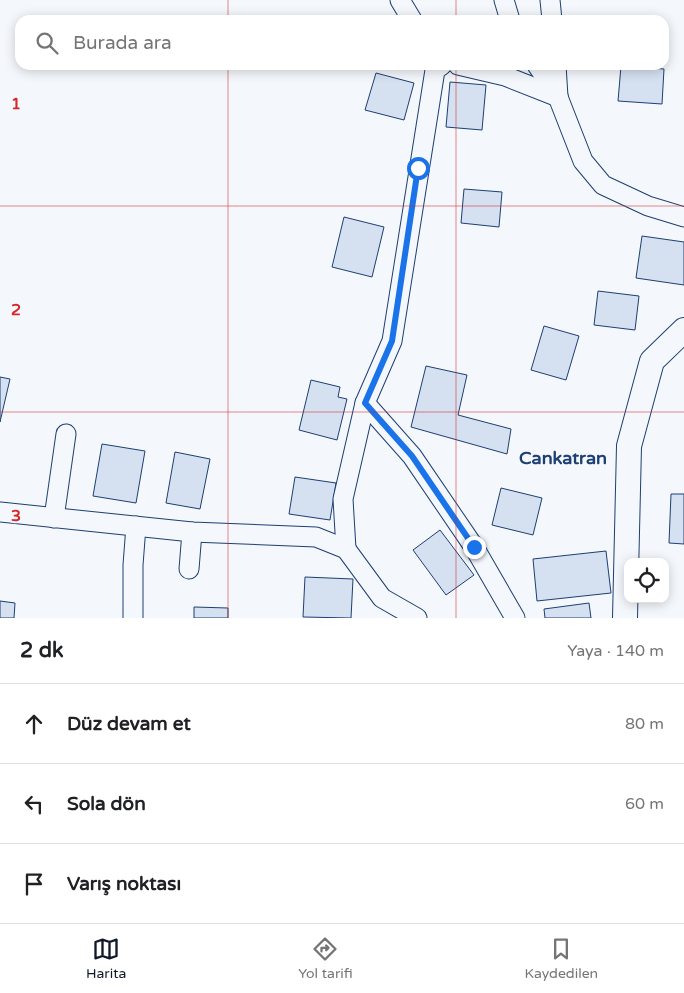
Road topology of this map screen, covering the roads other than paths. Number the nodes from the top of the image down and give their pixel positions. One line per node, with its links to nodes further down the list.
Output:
1 (400, 0): 4 (street)
2 (504, 0): 5 (street)
3 (550, 0): 6 (street)
4 (409, 15)
5 (508, 15)
6 (552, 15)
7 (435, 70): 14 (street)
8 (472, 70): 11 (street)
9 (540, 70): 11 (street)
10 (556, 70): 11 (street)
11 (558, 97): 12 (street)
12 (684, 217)
13 (684, 330): 25 (street)
14 (365, 403): 20 (street); 24 (street)
15 (66, 434): 17 (street)
16 (0, 512): 17 (street)
17 (54, 518): 18 (street)
18 (136, 526): 19 (street); 22 (street)
19 (192, 532): 20 (street); 21 (street)
20 (346, 549): 23 (street)
21 (189, 569)
22 (133, 618)
23 (417, 618)
24 (516, 618)
25 (624, 618)

